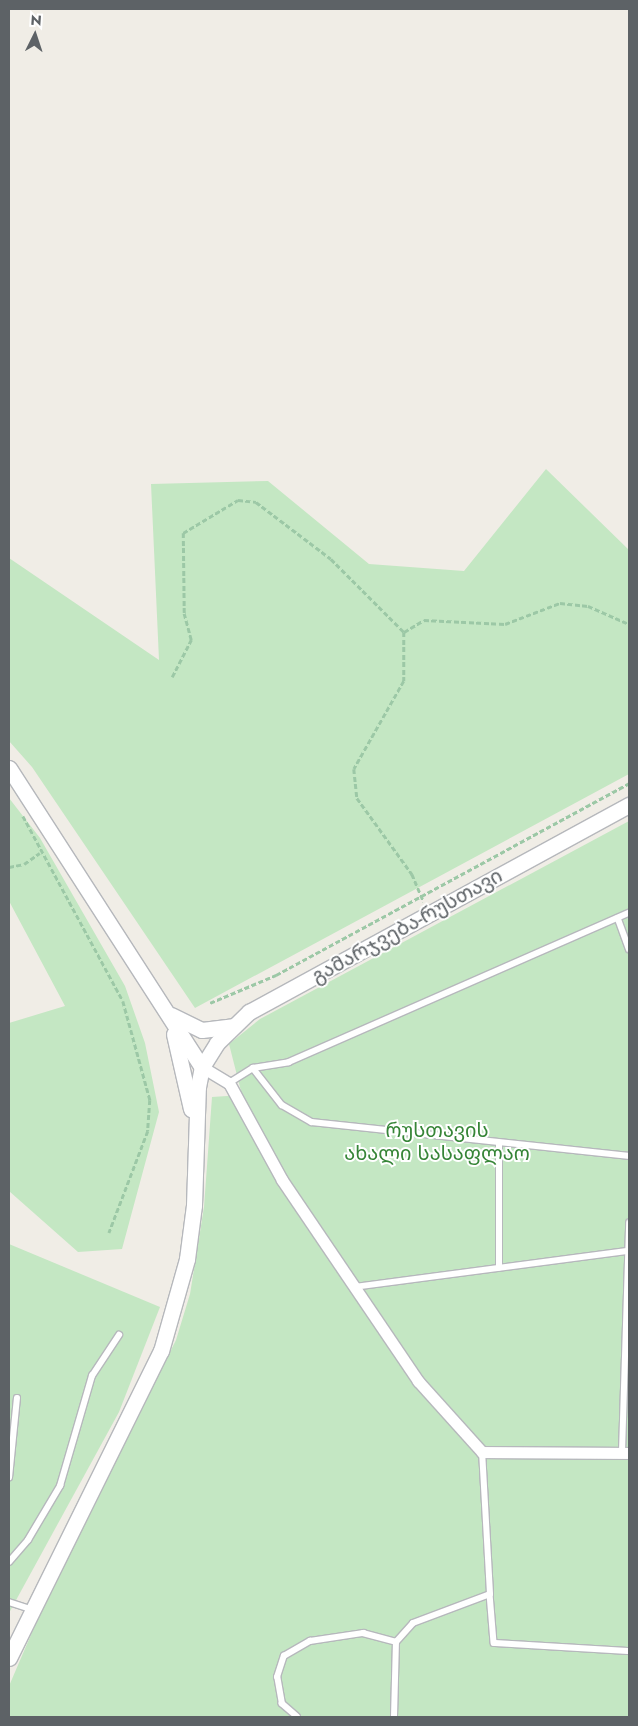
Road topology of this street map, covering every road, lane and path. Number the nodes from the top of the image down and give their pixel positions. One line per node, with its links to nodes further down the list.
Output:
1 (629, 624): 2 (path)
2 (404, 632): 3 (path); 10 (path)
3 (172, 677)
4 (9, 768): 16 (main road)
5 (629, 783): 10 (path)
6 (629, 805): 12 (main road, გამარჯვება-რუსთავი)
7 (22, 810): 8 (path)
8 (40, 853): 9 (path); 25 (path)
9 (9, 866)
10 (420, 893): 12 (path); 15 (path)
11 (629, 913): 13 (lane)
12 (429, 914): 17 (main road, გამარჯვება-რუსთავი)
13 (618, 918): 14 (lane); 19 (lane)
14 (629, 949)
15 (210, 1003)
16 (167, 1013): 17 (main road); 18 (main road); 21 (main road)
17 (233, 1026): 18 (main road, გამარჯვება-რუსთავი)
18 (202, 1068): 20 (street); 21 (main road)
19 (253, 1068): 20 (lane); 22 (lane)
20 (229, 1083): 29 (street)
21 (194, 1132): 38 (main road)
22 (499, 1144): 23 (lane); 27 (lane)
23 (629, 1156)
24 (629, 1223): 26 (lane)
25 (109, 1233)
26 (626, 1251): 27 (lane); 28 (lane)
27 (499, 1268): 29 (lane)
28 (627, 1281): 33 (lane)
29 (354, 1287): 32 (street)
30 (119, 1335): 35 (lane)
31 (17, 1398): 34 (lane)
32 (482, 1452): 33 (street); 36 (lane)
33 (626, 1453)
34 (9, 1478)
35 (9, 1562)
36 (490, 1594): 39 (lane); 40 (lane)
37 (9, 1602): 38 (lane)
38 (31, 1609): 41 (main road)
39 (396, 1642): 42 (lane); 43 (lane)
40 (629, 1651)
41 (9, 1658)
42 (297, 1717)
43 (394, 1717)

